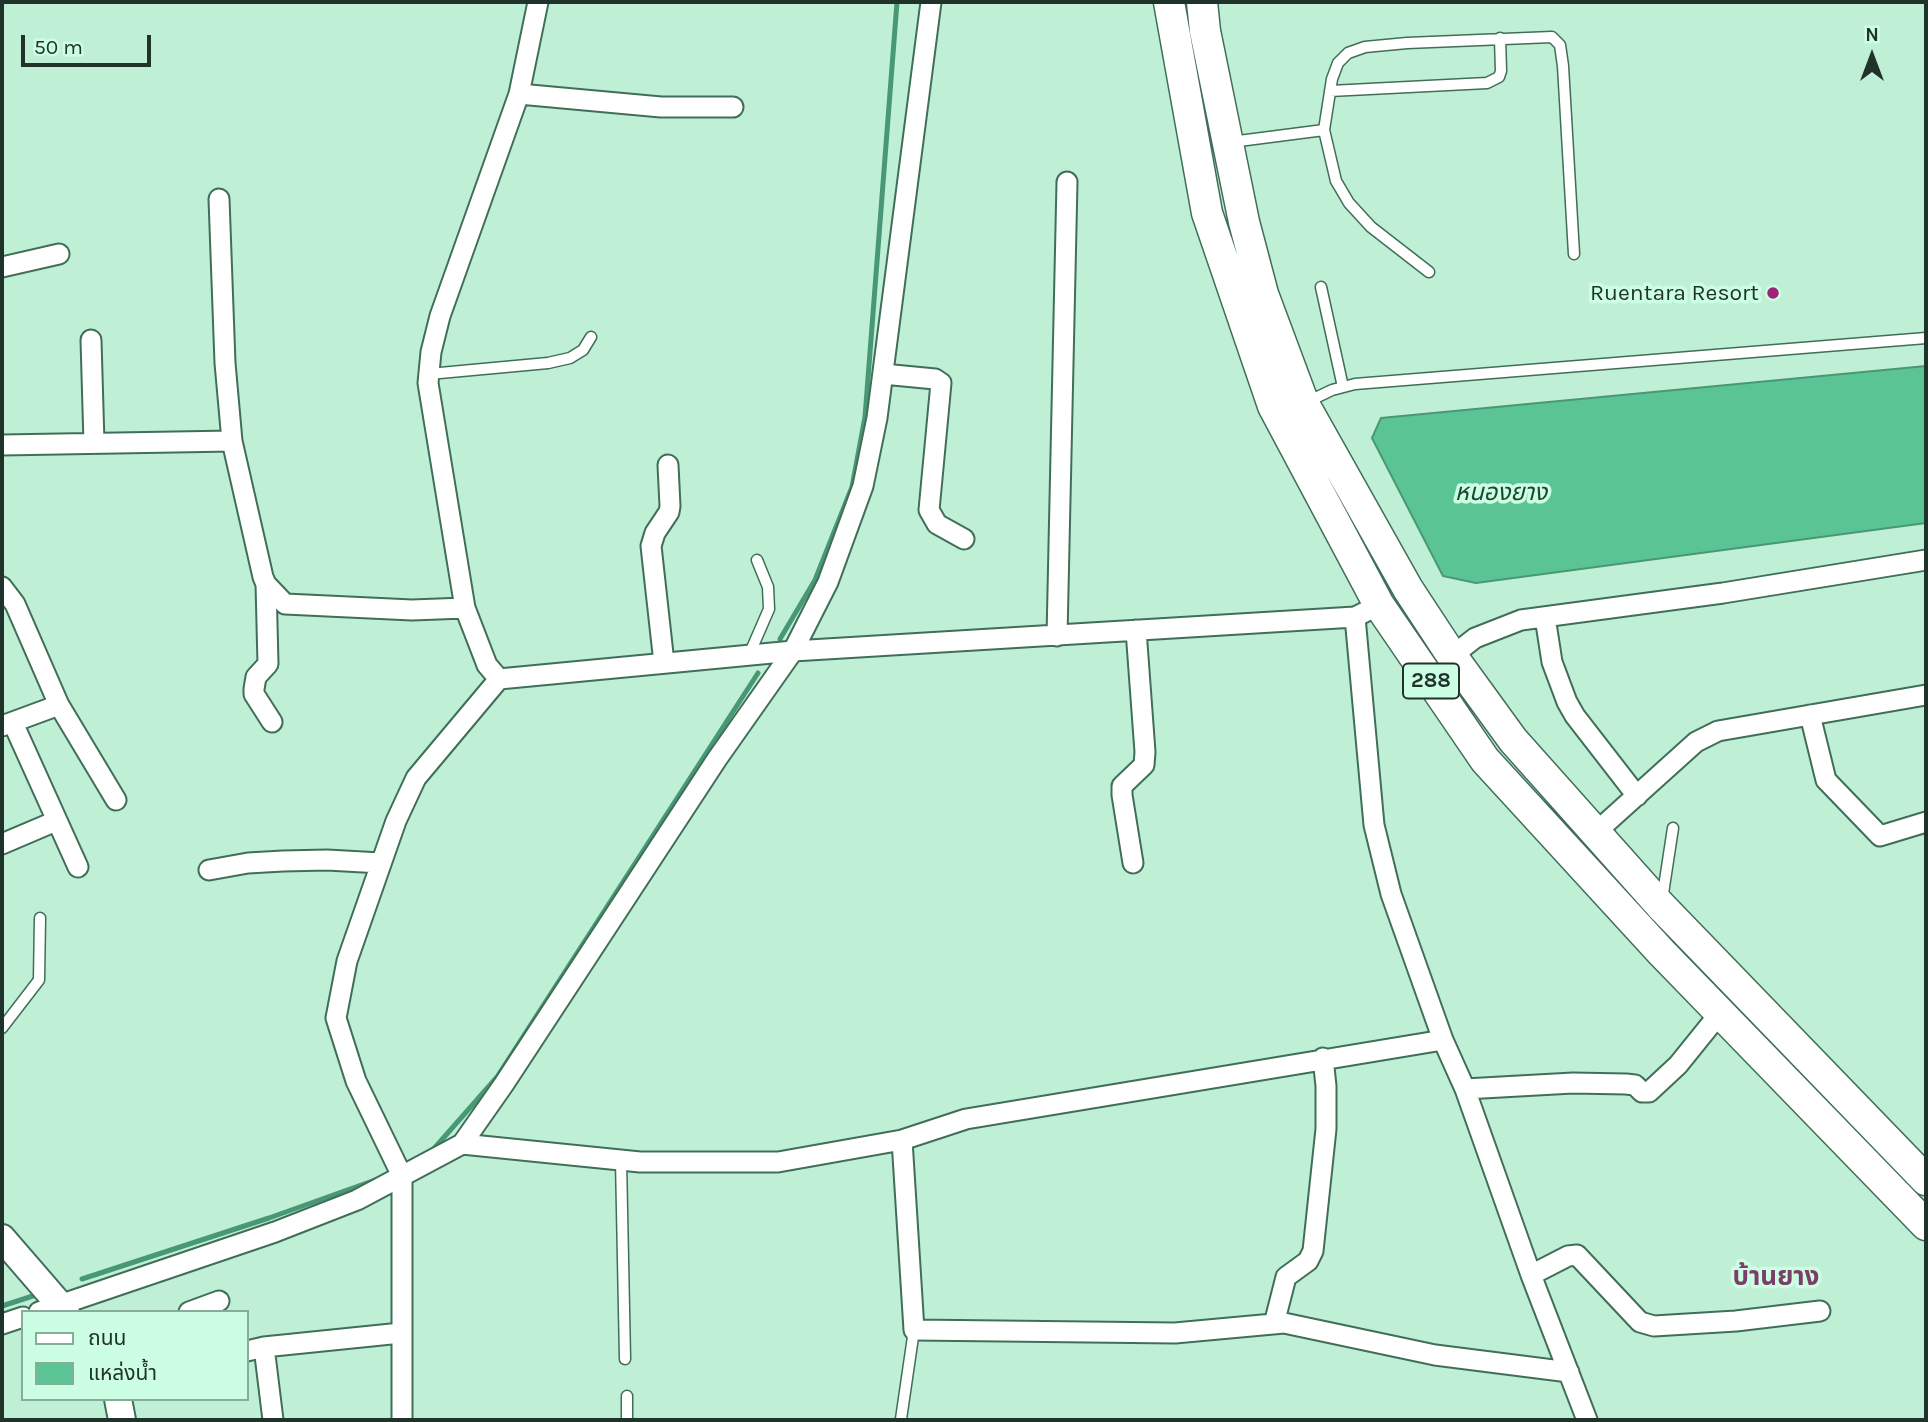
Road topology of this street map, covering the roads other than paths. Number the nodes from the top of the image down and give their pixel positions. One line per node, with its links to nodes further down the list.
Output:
1 (538, 2): 7 (street)
2 (931, 2): 22 (street)
3 (1169, 2): 36 (main road, 288)
4 (1202, 2): 10 (main road, 288)
5 (1500, 38): 6 (lane); 6 (lane); 14 (lane)
6 (1330, 91): 9 (lane)
7 (519, 94): 8 (street); 21 (street)
8 (733, 107)
9 (1324, 130): 10 (lane); 16 (lane)
10 (1227, 143): 24 (main road, 288)
11 (1067, 182): 39 (street)
12 (219, 199): 25 (street)
13 (60, 254): 15 (street)
14 (1574, 254)
15 (2, 267)
16 (1429, 272)
17 (1321, 287): 23 (lane)
18 (591, 337): 21 (lane)
19 (1926, 338): 23 (lane)
20 (91, 340): 26 (street)
21 (429, 374): 35 (street)
22 (883, 374): 29 (street); 40 (street)
23 (1343, 387): 24 (lane)
24 (1304, 404): 42 (main road, 288)
25 (232, 441): 26 (street); 32 (street)
26 (94, 443): 27 (street)
27 (2, 446)
28 (668, 465): 43 (street)
29 (964, 539)
30 (757, 560): 41 (lane)
31 (1926, 560): 37 (street)
32 (266, 584): 35 (street); 48 (street)
33 (2, 587): 34 (street)
34 (8, 607): 46 (street)
35 (465, 608): 44 (street)
36 (1367, 611): 38 (street); 64 (main road, 288); 67 (street)
37 (1545, 617): 42 (street); 50 (street)
38 (1136, 629): 39 (street); 58 (street)
39 (1057, 636): 40 (street)
40 (793, 651): 41 (street); 71 (street)
41 (749, 655): 43 (street)
42 (1452, 656): 55 (main road, 288)
43 (664, 663): 44 (street)
44 (499, 679): 57 (street)
45 (1926, 695): 47 (street)
46 (60, 705): 49 (street); 51 (street)
47 (1810, 715): 50 (street); 53 (street)
48 (272, 722)
49 (7, 725): 52 (street)
50 (1637, 796): 55 (street)
51 (116, 800)
52 (56, 821): 56 (street); 59 (street)
53 (1926, 822)
54 (1673, 828): 61 (lane)
55 (1595, 833): 61 (main road, 288)
56 (2, 844)
57 (381, 863): 60 (street); 73 (street)
58 (1133, 863)
59 (78, 867)
60 (209, 870)
61 (1661, 906): 63 (main road, 288)
62 (40, 918): 66 (lane)
63 (1686, 931): 64 (main road); 74 (main road, 288)
64 (1662, 953): 65 (main road, 288)
65 (1720, 1013): 69 (street); 75 (main road, 288)
66 (2, 1028)
67 (1443, 1040): 68 (street); 69 (street)
68 (1323, 1058): 70 (street); 84 (street)
69 (1465, 1089): 77 (street)
70 (902, 1140): 72 (street); 85 (street)
71 (462, 1144): 72 (street); 73 (street)
72 (621, 1160): 88 (lane)
73 (402, 1176): 79 (street); 86 (street)
74 (1926, 1180)
75 (1926, 1224)
76 (2, 1238): 79 (street)
77 (1531, 1275): 81 (street); 89 (street)
78 (219, 1301): 80 (street)
79 (55, 1310)
80 (194, 1310)
81 (1820, 1311)
82 (21, 1318): 83 (street)
83 (2, 1324)
84 (1274, 1324): 85 (street); 89 (street)
85 (914, 1330): 92 (lane)
86 (401, 1333): 87 (street); 95 (street)
87 (255, 1349): 94 (street)
88 (625, 1359)
89 (1569, 1372): 97 (street)
90 (626, 1396): 96 (lane)
91 (118, 1401): 93 (street)
92 (901, 1419)
93 (122, 1420)
94 (273, 1420)
95 (402, 1420)
96 (627, 1420)
97 (1587, 1420)

